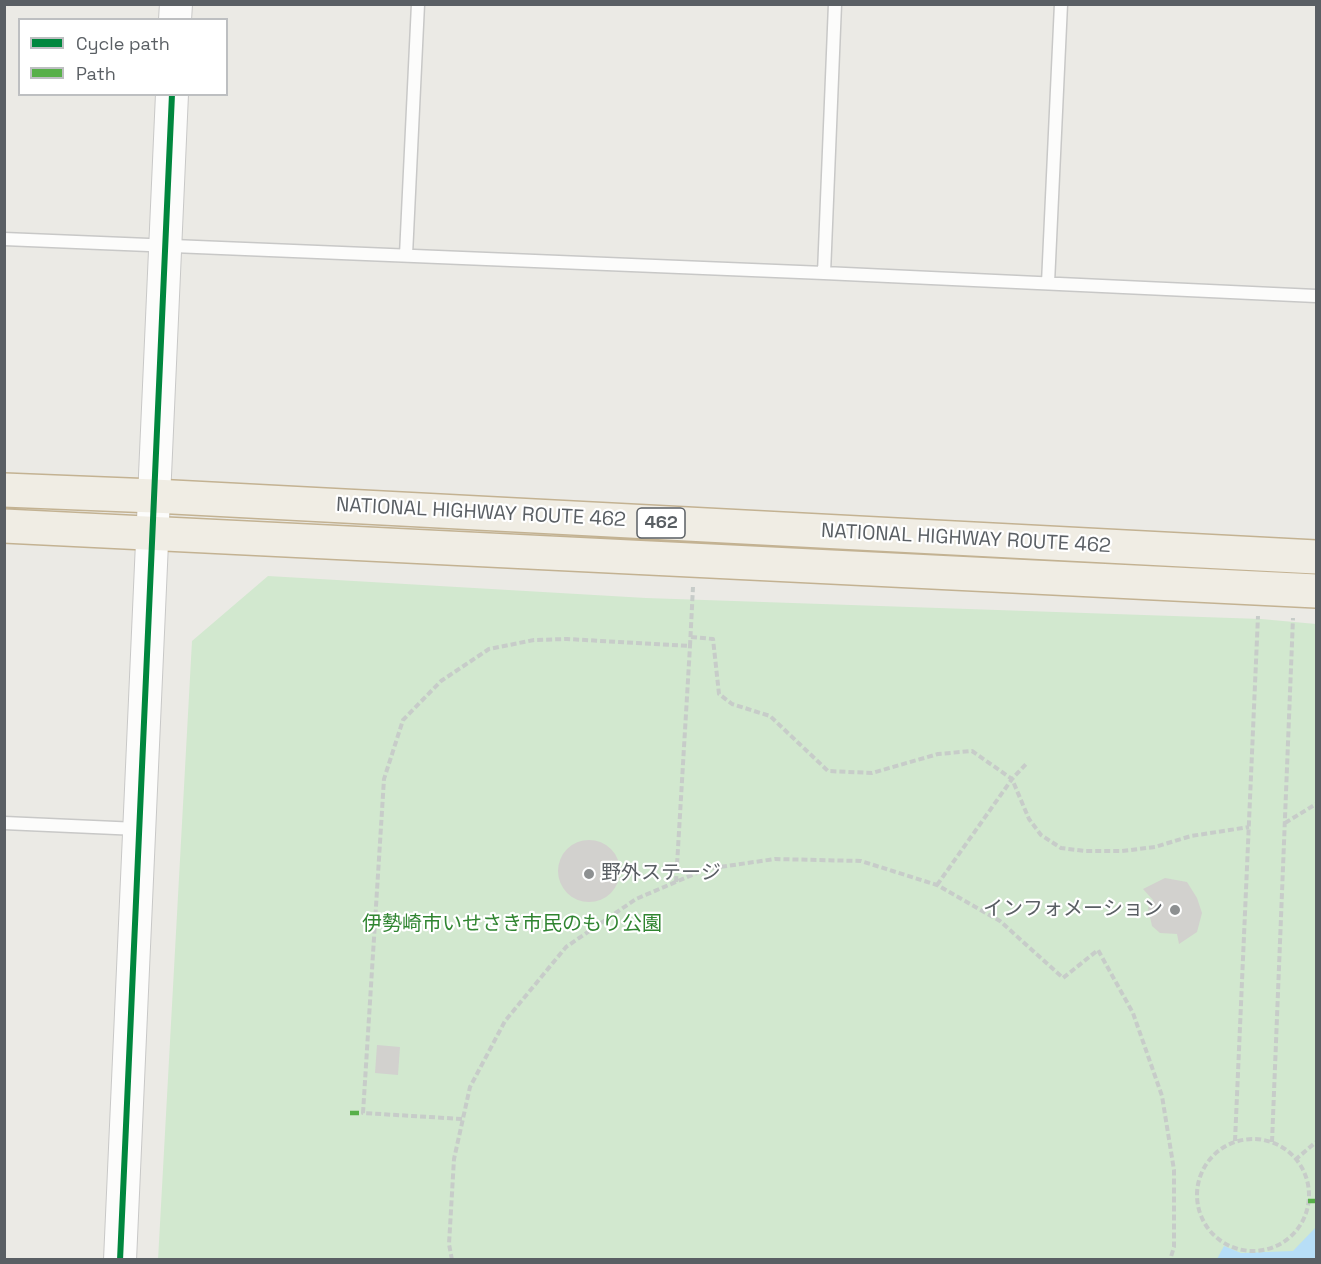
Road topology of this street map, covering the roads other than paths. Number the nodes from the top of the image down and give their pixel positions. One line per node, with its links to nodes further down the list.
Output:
1 (418, 4): 7 (lane)
2 (835, 4): 8 (lane)
3 (1061, 4): 9 (lane)
4 (172, 96): 6 (street)
5 (4, 239): 6 (lane)
6 (165, 244): 7 (lane); 12 (street)
7 (406, 255): 8 (lane)
8 (824, 273): 9 (lane)
9 (1048, 283): 10 (lane)
10 (1317, 296)
11 (4, 490): 12 (highway, NATIONAL HIGHWAY ROUTE 462 / 462)
12 (154, 496): 14 (street); 15 (highway, NATIONAL HIGHWAY ROUTE 462 / 462)
13 (4, 526): 14 (highway, NATIONAL HIGHWAY ROUTE 462 / 462)
14 (152, 532): 16 (highway, NATIONAL HIGHWAY ROUTE 462 / 462); 18 (street)
15 (1317, 557)
16 (1305, 601)
17 (4, 823): 18 (lane)
18 (138, 829): 19 (street)
19 (120, 1260)

